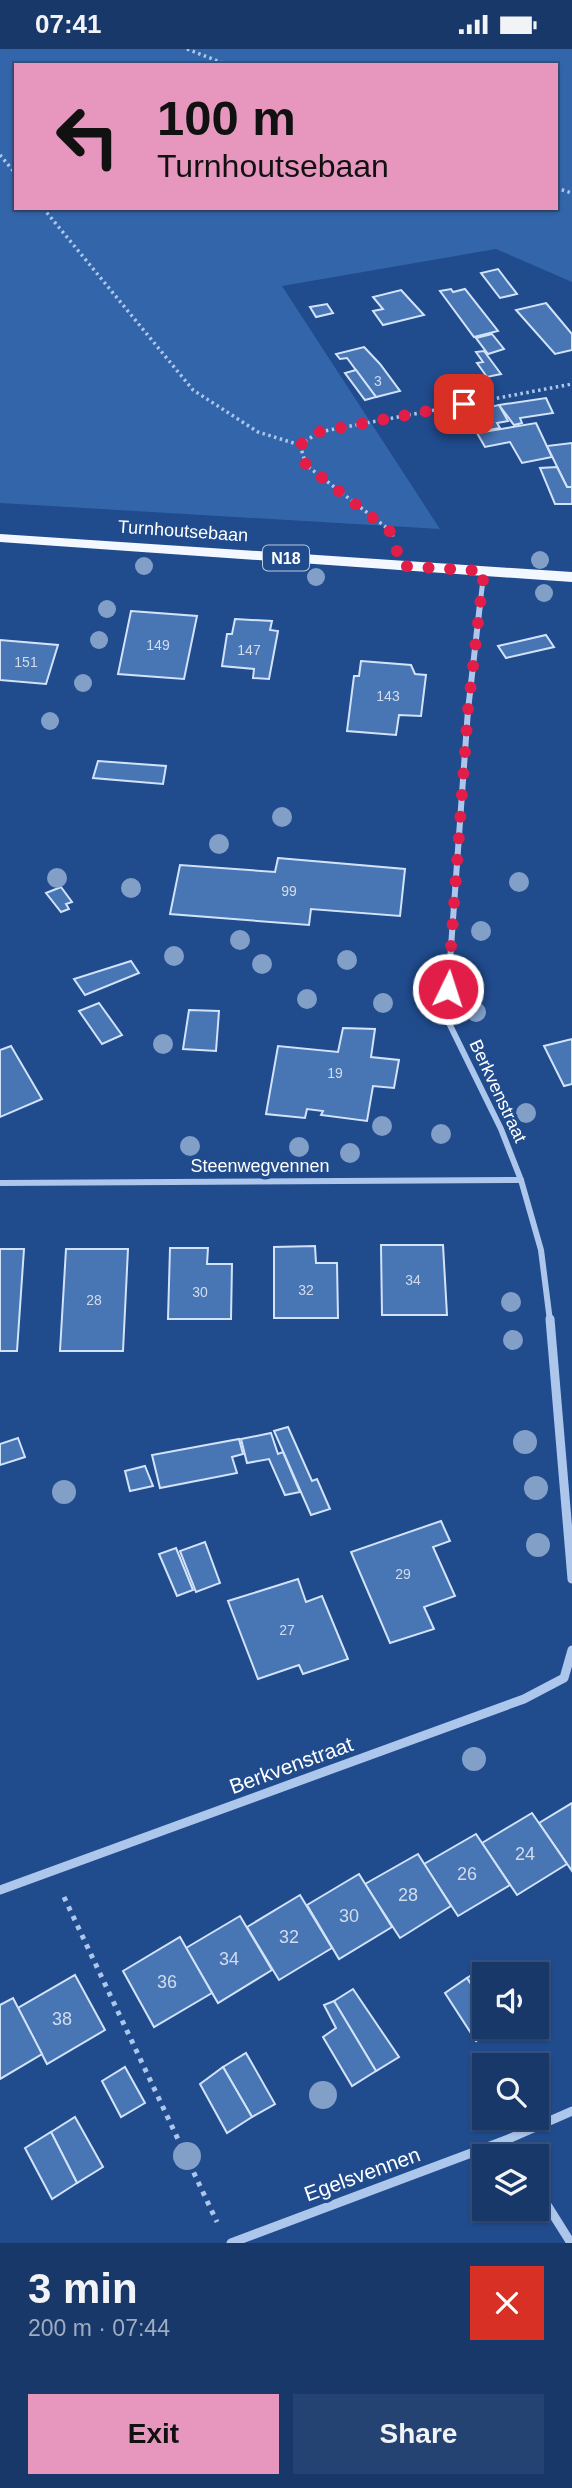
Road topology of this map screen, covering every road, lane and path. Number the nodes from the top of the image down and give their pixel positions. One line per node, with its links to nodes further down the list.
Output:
1 (187, 49): 2 (path)
2 (223, 63)
3 (0, 155): 4 (path)
4 (14, 172)
5 (45, 210): 7 (path)
6 (572, 384): 7 (path)
7 (300, 445): 9 (path)
8 (0, 538): 9 (main road, Turnhoutsebaan / N18)
9 (401, 566): 10 (main road, Turnhoutsebaan / N18)
10 (484, 571): 11 (main road, Turnhoutsebaan / N18); 12 (street, Berkvenstraat)
11 (572, 577)
12 (521, 1179): 13 (street, Steenwegvennen); 14 (street, Berkvenstraat)
13 (0, 1183)
14 (572, 1580)
15 (572, 1650): 16 (street, Berkvenstraat)
16 (52, 1871): 17 (street, Berkvenstraat); 22 (path)
17 (0, 1890)
18 (572, 2111): 19 (street, Egelsvennen)
19 (506, 2140): 20 (street); 23 (street, Egelsvennen)
20 (508, 2144)
21 (549, 2208): 24 (street)
22 (221, 2231)
23 (231, 2243)
24 (571, 2243)

